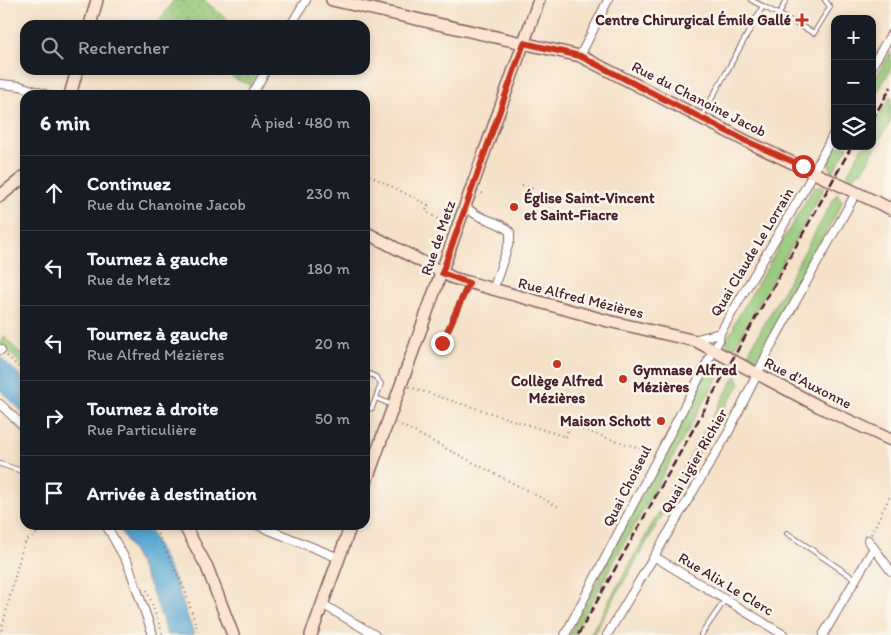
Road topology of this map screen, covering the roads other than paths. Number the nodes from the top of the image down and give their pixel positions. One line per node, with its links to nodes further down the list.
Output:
1 (96, 0): 11 (main road)
2 (306, 0): 12 (street)
3 (332, 0): 14 (main road, Rue du Chanoine Jacob)
4 (539, 0): 14 (main road, Rue de Metz)
5 (608, 0): 15 (street)
6 (751, 0): 9 (lane)
7 (786, 0): 10 (lane)
8 (825, 0): 10 (lane)
9 (763, 6): 10 (lane); 23 (lane)
10 (778, 15)
11 (91, 20)
12 (294, 20)
13 (891, 34): 16 (street)
14 (524, 43): 15 (main road, Rue du Chanoine Jacob); 29 (main road, Rue de Metz)
15 (580, 56): 23 (main road, Rue du Chanoine Jacob)
16 (876, 60)
17 (76, 75): 21 (main road)
18 (263, 75): 22 (street)
19 (0, 84): 20 (street)
20 (32, 90)
21 (71, 90)
22 (255, 90)
23 (701, 118): 25 (main road, Rue du Chanoine Jacob)
24 (831, 140): 25 (street, Quai Claude Le Lorrain)
25 (814, 172): 27 (main road, Rue du Chanoine Jacob); 35 (street, Quai Claude Le Lorrain)
26 (20, 180): 28 (main road)
27 (856, 193): 30 (main road, Rue du Chanoine Jacob); 40 (street, Quai Ligier Richier)
28 (0, 196)
29 (465, 206): 32 (main road, Rue de Metz); 34 (street)
30 (891, 210)
31 (370, 235): 32 (main road, Rue Alfred Mézières)
32 (442, 273): 33 (main road, Rue Alfred Mézières); 43 (main road, Rue de Metz)
33 (469, 283): 34 (main road, Rue Alfred Mézières); 37 (lane)
34 (493, 290): 36 (main road, Rue Alfred Mézières)
35 (720, 333): 36 (street, Quai Claude Le Lorrain); 38 (street, Quai Claude Le Lorrain)
36 (692, 340): 38 (main road, Rue Alfred Mézières)
37 (442, 343)
38 (713, 350): 40 (main road, Rue d'Auxonne); 67 (street, Quai Choiseul)
39 (370, 374): 41 (lane)
40 (757, 374): 46 (main road, Rue d'Auxonne); 57 (street, Quai Ligier Richier)
41 (376, 398): 43 (lane); 44 (lane)
42 (0, 404): 45 (street)
43 (394, 405): 49 (main road, Rue de Metz)
44 (370, 409)
45 (20, 423)
46 (891, 440)
47 (0, 464): 48 (lane)
48 (20, 470)
49 (370, 471)
50 (109, 530): 63 (street)
51 (187, 530): 64 (main road)
52 (269, 530): 58 (street)
53 (349, 530): 58 (main road)
54 (788, 533): 60 (lane)
55 (868, 540): 56 (street)
56 (874, 548): 59 (street); 60 (street)
57 (655, 557): 61 (street, Rue Alix Le Clerc); 68 (street, Quai Ligier Richier)
58 (339, 558): 62 (main road)
59 (891, 571)
60 (856, 579): 71 (street)
61 (725, 600): 69 (lane); 70 (street, Rue Alix Le Clerc)
62 (322, 604): 65 (main road); 66 (street)
63 (153, 635)
64 (233, 635)
65 (311, 635)
66 (375, 635)
67 (565, 635)
68 (607, 635)
69 (701, 635)
70 (784, 635)
71 (823, 635)

